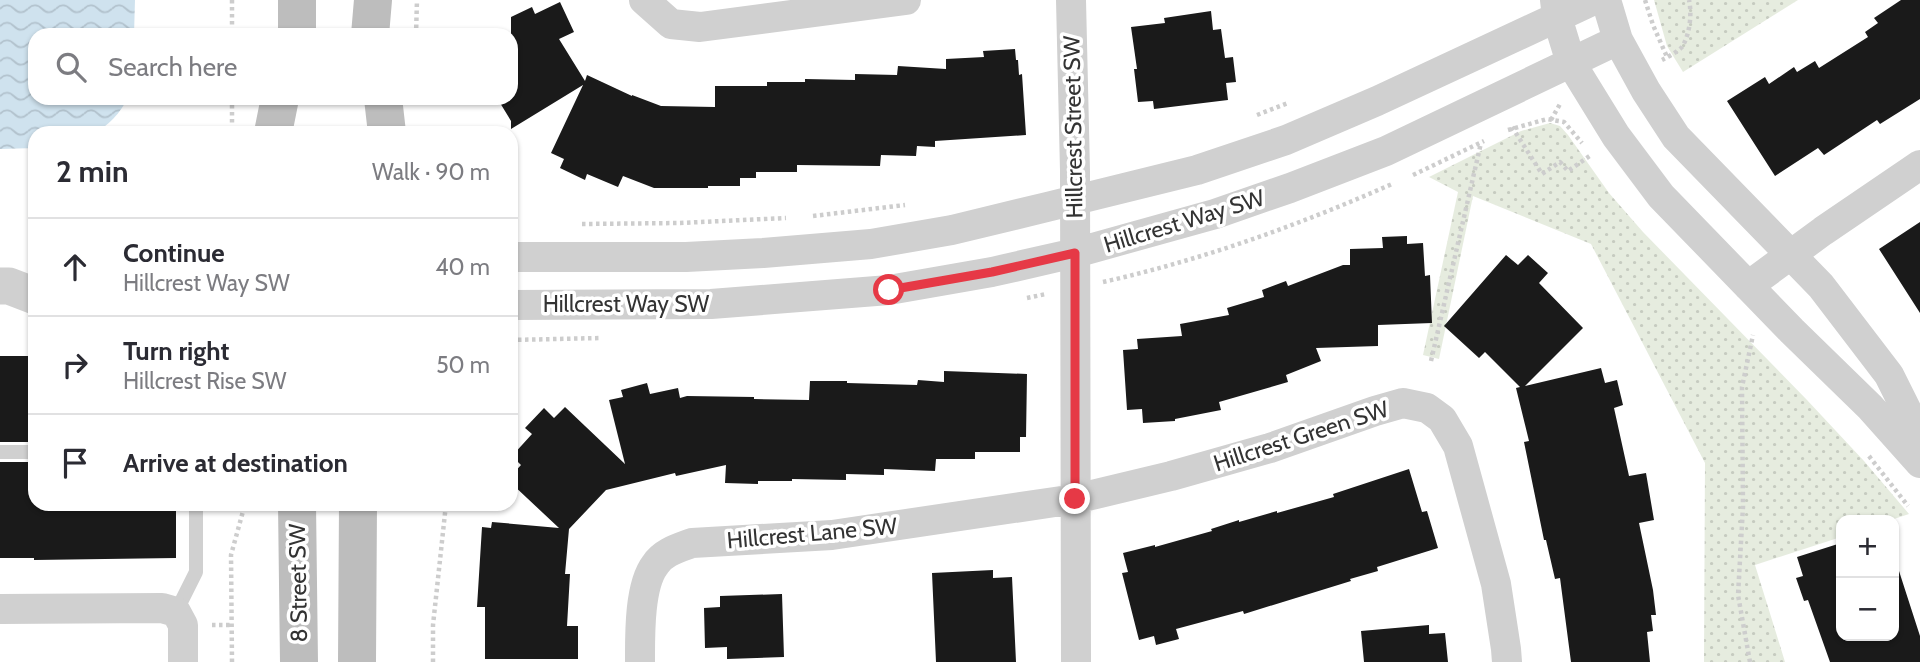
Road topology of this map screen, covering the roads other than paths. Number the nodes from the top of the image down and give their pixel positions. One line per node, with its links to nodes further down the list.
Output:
1 (374, 0): 8 (main road); 9 (main road)
2 (644, 0): 3 (street)
3 (906, 0)
4 (1071, 0): 21 (street, Hillcrest Street SW)
5 (1594, 0): 7 (street, Hillcrest Way SW)
6 (1606, 0): 10 (street)
7 (1556, 9): 11 (street); 21 (street, Hillcrest Way SW)
8 (371, 28)
9 (377, 28)
10 (1618, 40): 11 (street, Hillcrest Way SW); 23 (street)
11 (1571, 63): 22 (street, Hillcrest Way SW); 25 (street)
12 (279, 105): 16 (main road)
13 (296, 105): 17 (main road)
14 (365, 105): 18 (main road)
15 (384, 105): 19 (main road)
16 (274, 126)
17 (296, 126)
18 (364, 126)
19 (386, 126)
20 (1920, 165): 23 (street)
21 (1074, 200): 22 (street, Hillcrest Street SW); 24 (street, Hillcrest Way SW)
22 (1075, 253): 26 (street, Hillcrest Way SW); 31 (street, Hillcrest Street SW)
23 (1790, 255): 25 (street); 27 (street)
24 (518, 257)
25 (1748, 286): 30 (street)
26 (518, 305)
27 (1920, 437)
28 (0, 452): 29 (lane)
29 (28, 452)
30 (1920, 463)
31 (1075, 499): 42 (street, Hillcrest Lane SW); 43 (street, Hillcrest Street SW); 44 (street, Hillcrest Green SW)
32 (196, 511): 38 (lane)
33 (297, 511): 40 (main road, 8 Street SW)
34 (358, 511): 36 (main road)
35 (370, 511): 36 (main road)
36 (358, 568): 41 (main road)
37 (0, 609): 38 (street)
38 (176, 612): 39 (street)
39 (183, 662)
40 (299, 662)
41 (357, 662)
42 (640, 662)
43 (1076, 662)
44 (1507, 662)

